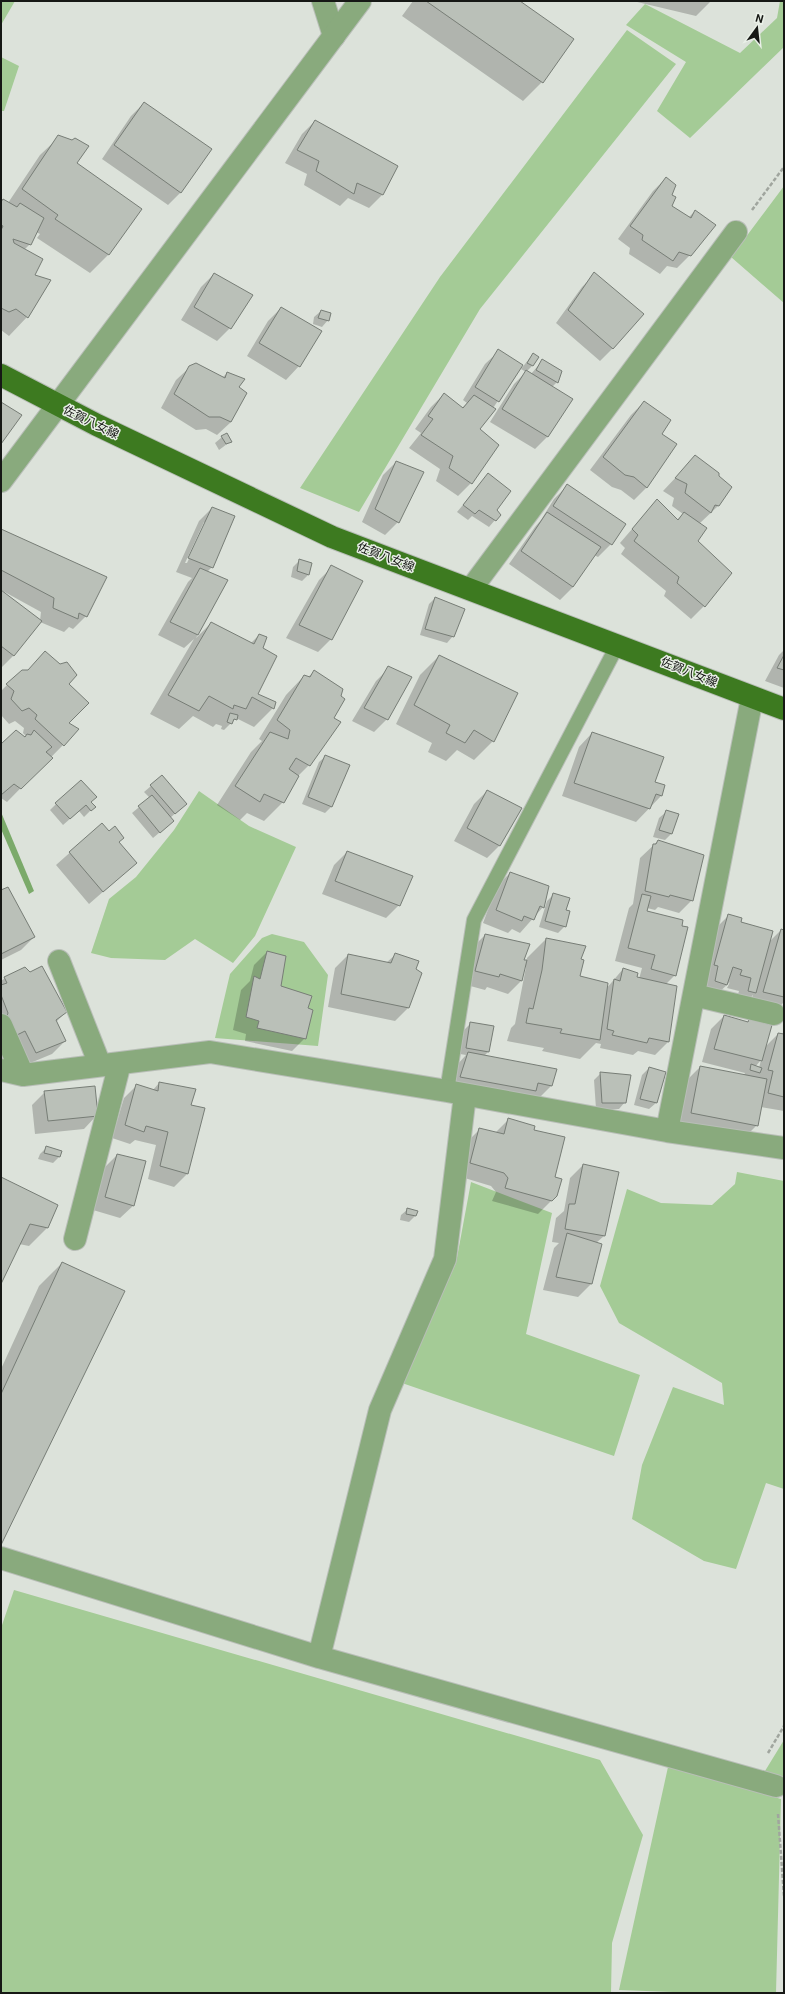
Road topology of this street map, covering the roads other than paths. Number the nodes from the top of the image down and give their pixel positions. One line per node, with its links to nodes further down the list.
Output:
1 (323, 1): 3 (street)
2 (360, 1): 3 (street)
3 (334, 36): 6 (street)
4 (736, 232): 8 (street)
5 (1, 375): 6 (main road, 佐賀八女線)
6 (56, 405): 7 (street); 8 (main road, 佐賀八女線)
7 (1, 481)
8 (470, 590): 9 (main road, 佐賀八女線)
9 (618, 644): 10 (main road, 佐賀八女線); 19 (lane)
10 (752, 698): 11 (main road, 佐賀八女線); 13 (street)
11 (784, 709)
12 (59, 961): 16 (street)
13 (694, 995): 14 (street); 20 (street)
14 (774, 1014)
15 (1, 1025): 18 (street)
16 (110, 1064): 18 (street); 19 (street); 22 (street)
17 (1, 1070): 18 (street)
18 (23, 1075)
19 (456, 1093): 20 (street); 24 (street)
20 (667, 1131): 21 (street)
21 (784, 1148)
22 (76, 1239)
23 (1, 1558): 24 (street)
24 (319, 1657): 25 (street)
25 (776, 1786)

